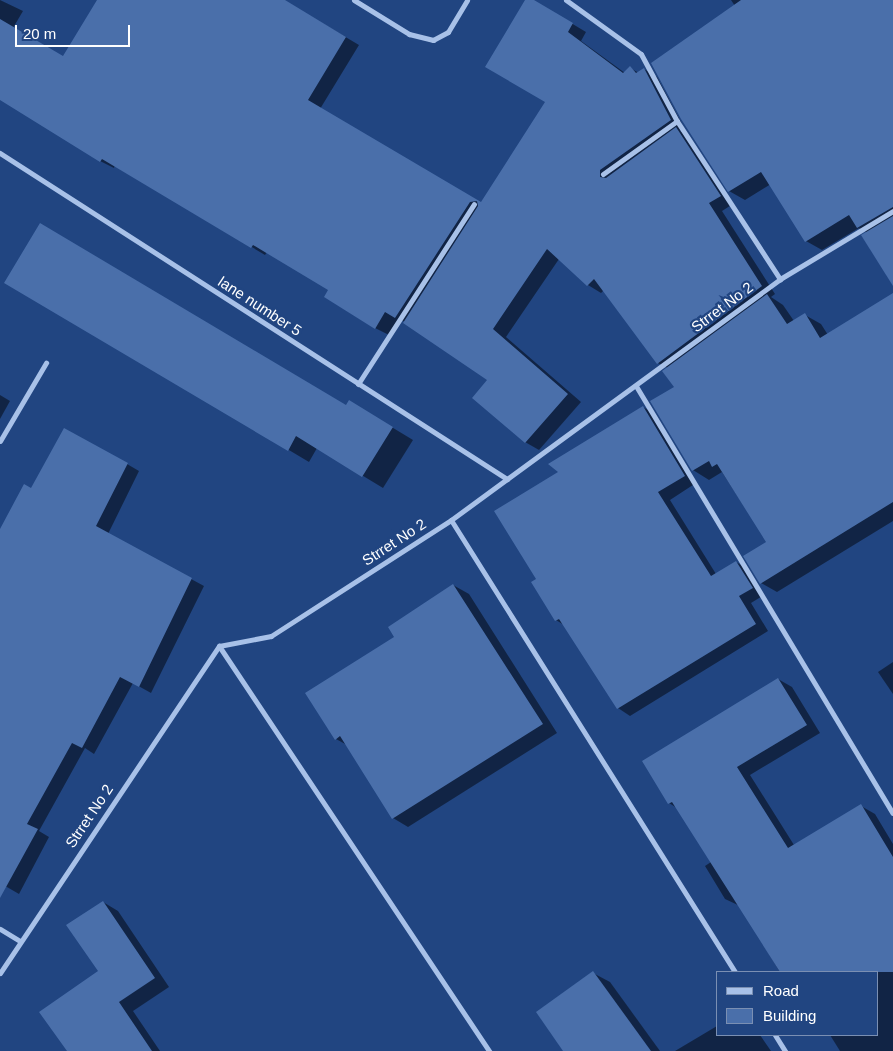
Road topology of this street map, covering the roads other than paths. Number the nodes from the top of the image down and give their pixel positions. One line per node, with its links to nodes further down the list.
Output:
1 (354, 0): 2 (street)
2 (468, 0)
3 (566, 0): 4 (street)
4 (677, 121): 6 (street); 9 (street)
5 (0, 153): 11 (street, lane number 5)
6 (602, 174)
7 (474, 204): 11 (street)
8 (893, 211): 9 (street, Strret No 2)
9 (780, 279): 12 (street, Strret No 2)
10 (46, 363): 13 (street)
11 (358, 384): 14 (street, lane number 5)
12 (636, 386): 14 (street, Strret No 2); 17 (street)
13 (0, 441)
14 (507, 479): 15 (street, Strret No 2)
15 (451, 520): 16 (street, Strret No 2); 20 (street)
16 (219, 646): 19 (street, Strret No 2); 23 (street)
17 (893, 813)
18 (0, 930): 19 (street)
19 (20, 941): 21 (street, Strret No 2)
20 (734, 971)
21 (0, 973)
22 (775, 1036): 24 (street)
23 (489, 1051)
24 (785, 1051)

